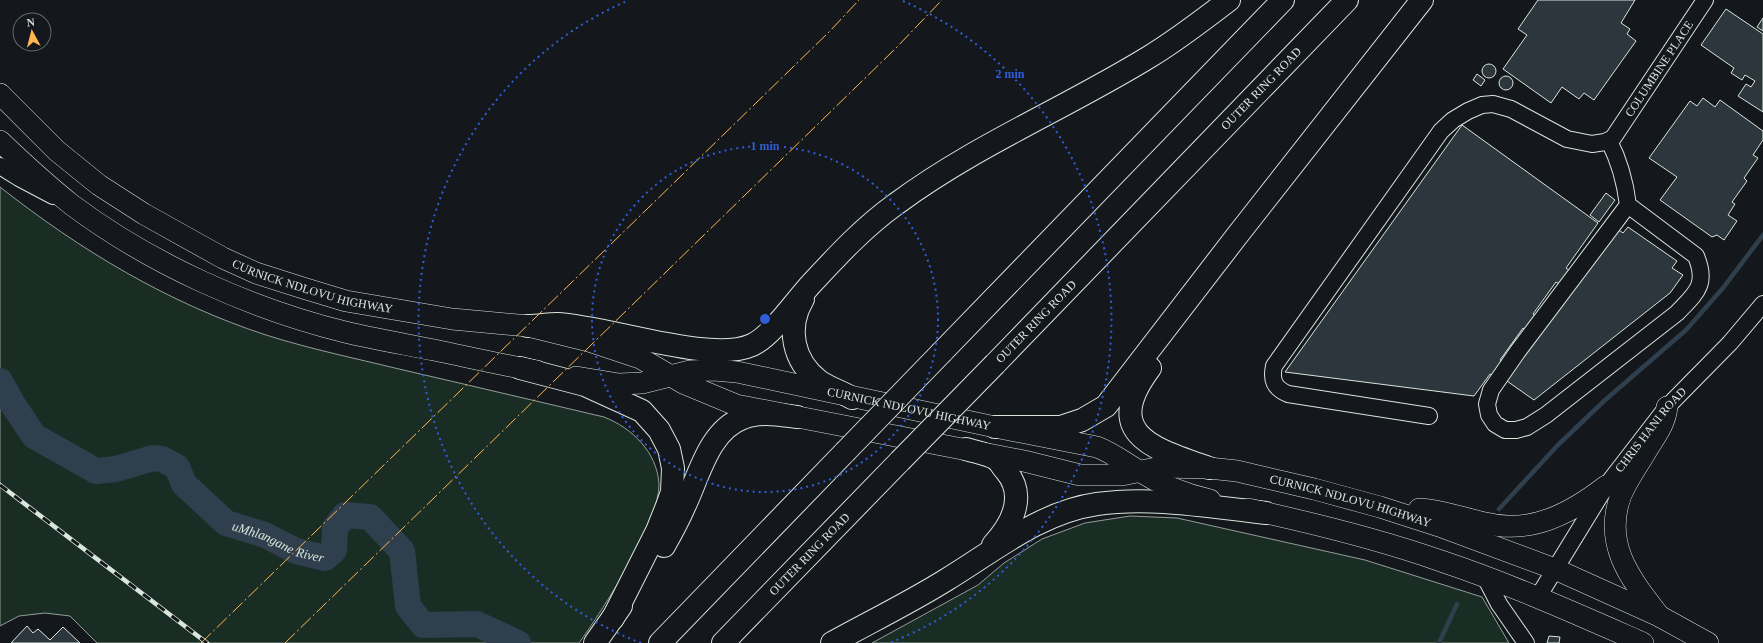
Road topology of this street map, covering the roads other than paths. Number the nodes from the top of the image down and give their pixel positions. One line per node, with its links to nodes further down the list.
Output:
1 (1229, 0): 13 (highway)
2 (1283, 0): 35 (highway, bridge)
3 (1347, 0): 36 (highway, OUTER RING ROAD, bridge)
4 (1422, 0): 12 (highway)
5 (1705, 0): 7 (street, COLUMBINE PLACE)
6 (0, 94): 15 (main road, CURNICK NDLOVU HIGHWAY)
7 (1611, 139): 11 (street); 20 (street)
8 (0, 141): 10 (main road, CURNICK NDLOVU HIGHWAY)
9 (0, 166): 10 (street)
10 (72, 205): 16 (main road, CURNICK NDLOVU HIGHWAY)
11 (1628, 205): 11 (street)
12 (1236, 237): 22 (highway); 24 (highway)
13 (812, 282): 15 (highway); 18 (highway)
14 (1763, 304): 19 (street, CHRIS HANI ROAD)
15 (528, 326): 17 (main road, CURNICK NDLOVU HIGHWAY)
16 (520, 368): 17 (main road, CURNICK NDLOVU HIGHWAY); 34 (highway)
17 (672, 376): 18 (main road, CURNICK NDLOVU HIGHWAY); 21 (main road, CURNICK NDLOVU HIGHWAY)
18 (852, 398): 22 (main road, CURNICK NDLOVU HIGHWAY)
19 (1667, 407): 26 (street, CHRIS HANI ROAD); 33 (main road)
20 (1429, 416)
21 (797, 417): 23 (main road, CURNICK NDLOVU HIGHWAY); 34 (highway)
22 (995, 428): 25 (main road, CURNICK NDLOVU HIGHWAY)
23 (966, 449): 25 (main road, CURNICK NDLOVU HIGHWAY); 29 (highway)
24 (1209, 468): 25 (main road, CURNICK NDLOVU HIGHWAY); 27 (main road, CURNICK NDLOVU HIGHWAY)
25 (1139, 472): 28 (main road, CURNICK NDLOVU HIGHWAY)
26 (1606, 486): 27 (main road); 30 (street, CHRIS HANI ROAD)
27 (1380, 507): 30 (main road, CURNICK NDLOVU HIGHWAY)
28 (1266, 513): 29 (highway); 31 (main road, CURNICK NDLOVU HIGHWAY)
29 (988, 552): 37 (highway)
30 (1555, 569): 32 (street, CHRIS HANI ROAD); 33 (main road)
31 (1485, 577): 32 (main road, CURNICK NDLOVU HIGHWAY); 38 (street)
32 (1538, 597): 39 (main road)
33 (1659, 616): 40 (main road)
34 (604, 630)
35 (660, 643)
36 (723, 643)
37 (832, 643)
38 (1526, 643)
39 (1643, 643)
40 (1708, 643)

